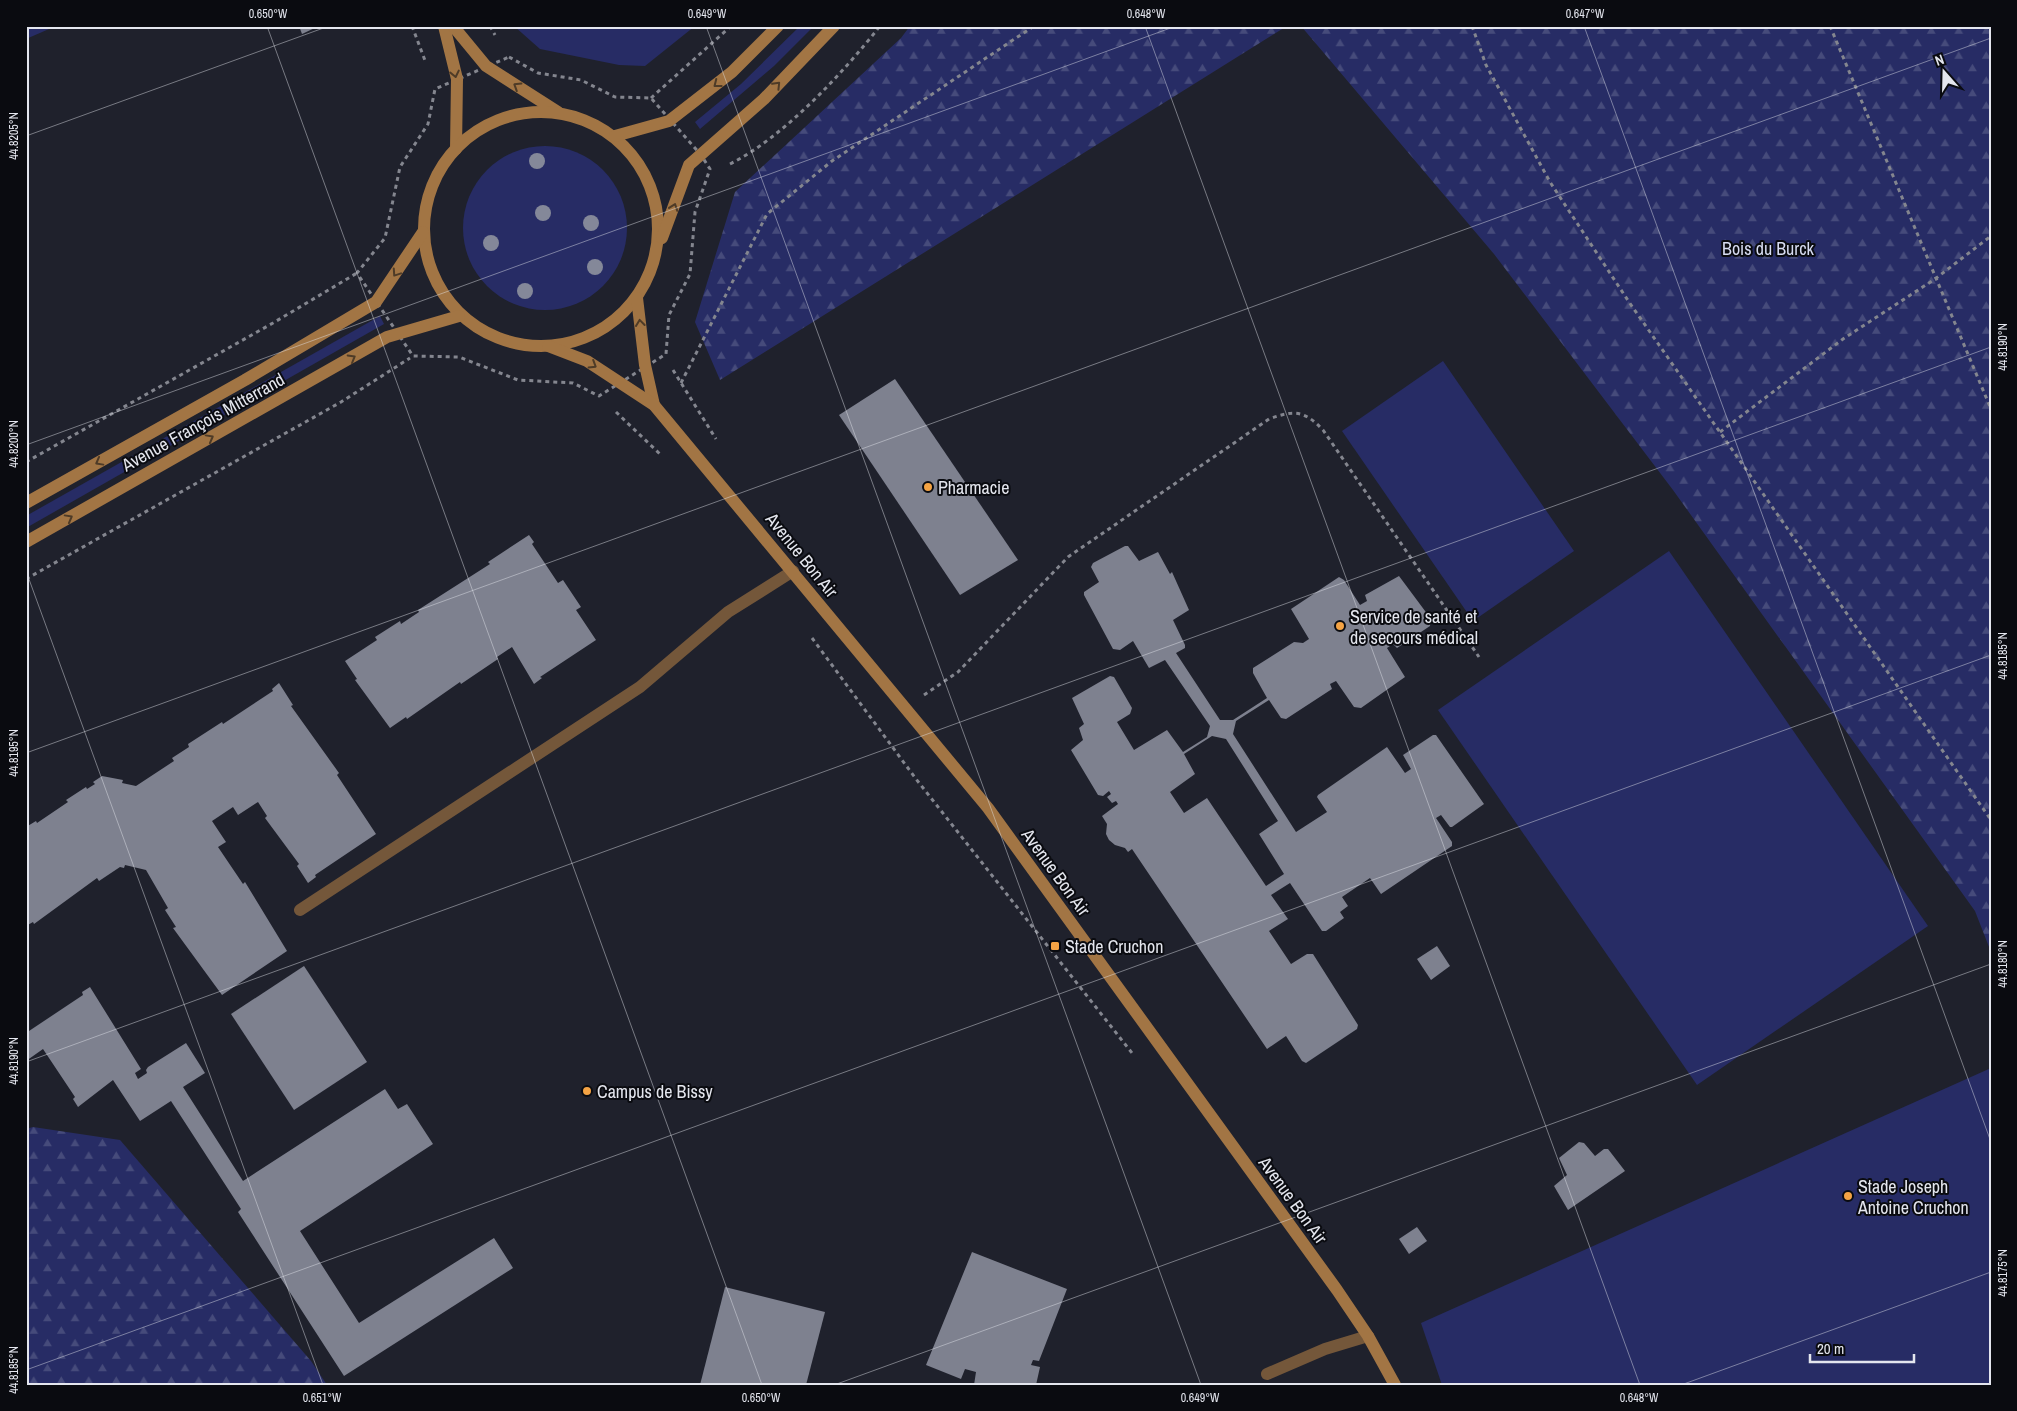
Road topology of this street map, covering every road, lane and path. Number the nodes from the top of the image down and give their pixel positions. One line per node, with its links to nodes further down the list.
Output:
1 (412, 26): 12 (path)
2 (444, 26): 13 (main road, one-way to 13)
3 (453, 26): 11 (main road)
4 (730, 26): 16 (path)
5 (778, 26): 18 (main road, one-way to 18)
6 (834, 26): 21 (main road, one-way to 6)
7 (880, 26): 22 (path)
8 (1034, 26): 39 (path)
9 (1472, 26): 45 (path)
10 (1830, 26): 29 (path)
11 (486, 66): 13 (path); 16 (path); 17 (main road, one-way to 11)
12 (428, 71)
13 (457, 79): 15 (path); 20 (main road)
14 (432, 80): 15 (path)
15 (435, 90): 28 (path)
16 (651, 98): 18 (path)
17 (558, 112): 19 (main road); 20 (main road)
18 (670, 121): 19 (main road); 21 (path)
19 (615, 136): 27 (main road)
20 (456, 149): 25 (main road)
21 (701, 155): 24 (path); 27 (main road, one-way to 21)
22 (724, 165)
23 (717, 167): 24 (path)
24 (710, 169): 35 (path)
25 (423, 232): 31 (main road, Avenue François Mitterrand, one-way to 31); 32 (main road)
26 (1991, 236): 29 (path)
27 (657, 252): 30 (main road)
28 (357, 273): 31 (path); 48 (path)
29 (1935, 279): 43 (path); 45 (path)
30 (636, 298): 34 (main road); 37 (main road, Avenue Bon Air, one-way to 30)
31 (376, 302): 33 (path); 49 (main road, Avenue François Mitterrand, one-way to 49)
32 (459, 316): 33 (main road, Avenue François Mitterrand); 34 (main road)
33 (398, 334): 36 (path); 50 (main road, Avenue François Mitterrand, one-way to 33)
34 (548, 346): 38 (main road, Avenue Bon Air, one-way to 38)
35 (666, 354): 37 (path); 39 (path)
36 (413, 356): 40 (path); 52 (path)
37 (645, 365): 38 (path); 42 (main road, Avenue Bon Air)
38 (620, 382): 40 (path); 42 (main road, Avenue Bon Air)
39 (682, 383): 46 (path)
40 (599, 396): 41 (path)
41 (606, 403)
42 (654, 405): 51 (main road, Avenue Bon Air)
43 (1991, 409)
44 (614, 410): 47 (path)
45 (1720, 432): 56 (path)
46 (717, 440)
47 (664, 458)
48 (26, 462)
49 (26, 503)
50 (26, 542)
51 (793, 571): 55 (main road, Avenue Bon Air); 57 (lane)
52 (26, 579)
53 (810, 636): 58 (path)
54 (1479, 657): 55 (path)
55 (905, 708): 59 (main road, Avenue Bon Air)
56 (1991, 820)
57 (300, 910)
58 (1133, 1054)
59 (1368, 1336): 60 (lane); 61 (main road, Avenue Bon Air)
60 (1267, 1374)
61 (1395, 1385)

